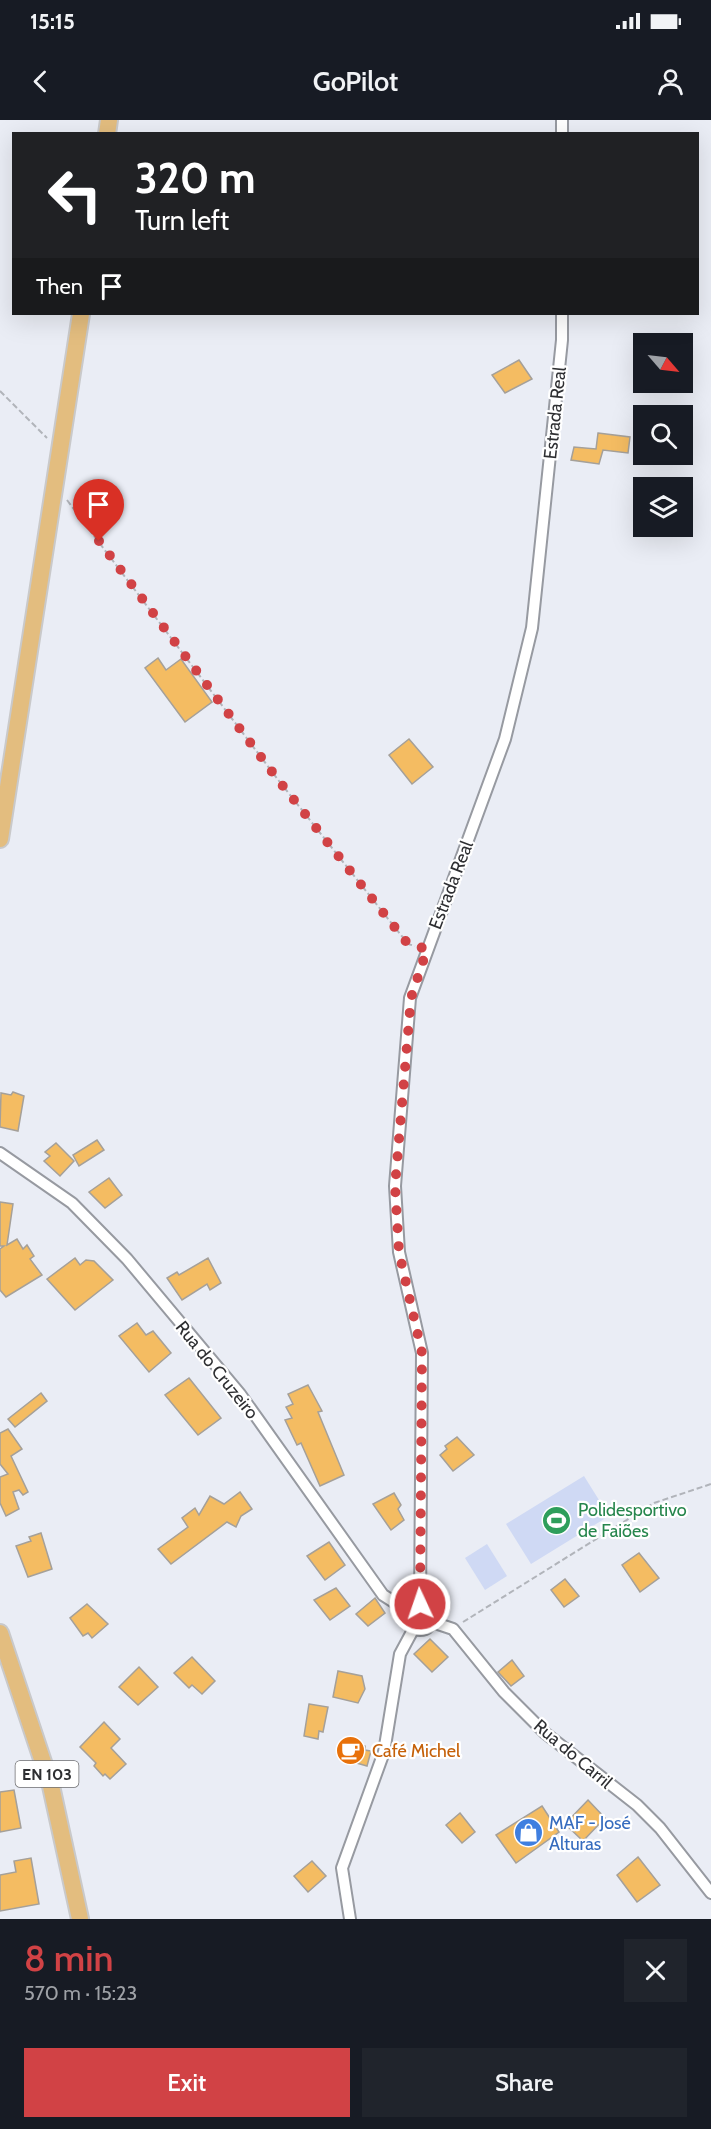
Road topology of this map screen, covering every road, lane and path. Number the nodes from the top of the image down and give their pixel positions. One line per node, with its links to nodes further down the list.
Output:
1 (81, 315): 4 (main road)
2 (562, 315): 7 (street, Estrada Real)
3 (0, 391): 4 (path)
4 (62, 450): 5 (main road)
5 (56, 485): 6 (main road); 7 (path)
6 (0, 839)
7 (427, 949): 10 (street, Estrada Real)
8 (0, 1153): 11 (street, Rua do Cruzeiro)
9 (711, 1484): 14 (path)
10 (420, 1604): 11 (street); 12 (street)
11 (408, 1611): 13 (street)
12 (432, 1622): 13 (street); 14 (street)
13 (414, 1628): 18 (street)
14 (453, 1629): 16 (street, Rua do Carril)
15 (0, 1633): 17 (main road, EN 103)
16 (711, 1893)
17 (80, 1919)
18 (350, 1919)

